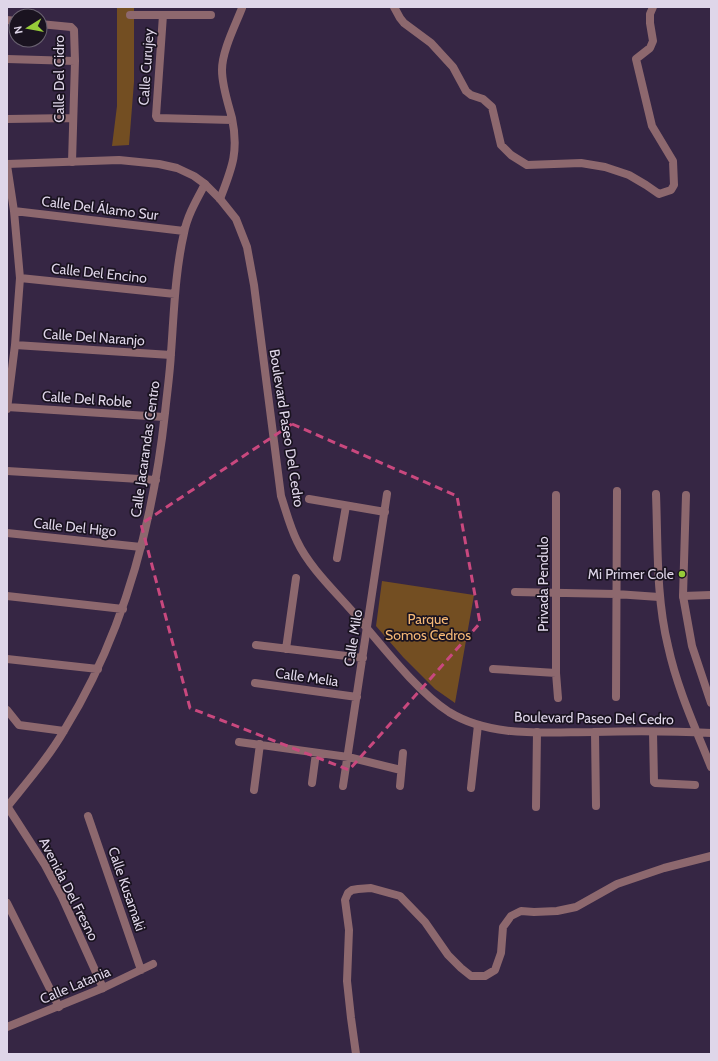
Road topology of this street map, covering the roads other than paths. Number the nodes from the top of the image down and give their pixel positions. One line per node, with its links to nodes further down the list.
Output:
1 (394, 7): 2 (street)
2 (653, 7)
3 (242, 8): 12 (street)
4 (130, 14): 5 (street, Calle Curujey)
5 (163, 15): 6 (street, Calle Curujey); 12 (street, Calle Curujey)
6 (210, 15)
7 (48, 25): 9 (street, Calle Del Cidro)
8 (7, 59): 9 (street)
9 (75, 61): 10 (street, Calle Del Cidro)
10 (72, 118): 11 (street); 13 (street, Calle Del Cidro)
11 (7, 119)
12 (232, 120): 16 (street)
13 (72, 162): 14 (street, Boulevard Paseo Del Cedro); 15 (street, Boulevard Paseo Del Cedro)
14 (7, 165): 17 (street)
15 (204, 184): 16 (street, Boulevard Paseo Del Cedro); 18 (street, Calle Jacarandas Centro)
16 (220, 199): 47 (street, Boulevard Paseo Del Cedro)
17 (14, 211): 18 (street, Calle Del Álamo Sur); 19 (street)
18 (184, 231): 20 (street, Calle Jacarandas Centro)
19 (20, 278): 20 (street, Calle Del Encino); 21 (street)
20 (175, 294): 22 (street, Calle Jacarandas Centro)
21 (15, 345): 22 (street, Calle Del Naranjo); 23 (street)
22 (171, 355): 24 (street, Calle Jacarandas Centro)
23 (7, 408): 24 (street, Calle Del Roble)
24 (164, 417): 26 (street, Calle Jacarandas Centro)
25 (7, 471): 26 (street)
26 (156, 480): 36 (street, Calle Jacarandas Centro)
27 (617, 491): 41 (street)
28 (388, 494): 34 (street, Calle Milo)
29 (656, 494): 45 (street)
30 (556, 495): 40 (street, Privada Pendulo)
31 (686, 495): 44 (street)
32 (309, 499): 33 (street)
33 (346, 506): 34 (street); 37 (street)
34 (385, 512): 47 (street, Calle Milo)
35 (7, 533): 36 (street, Calle Del Higo)
36 (141, 547): 46 (street, Calle Jacarandas Centro)
37 (337, 558)
38 (296, 578): 49 (street)
39 (515, 592): 40 (street)
40 (557, 593): 41 (street); 54 (street, Privada Pendulo)
41 (616, 594): 45 (street); 57 (street)
42 (711, 595): 44 (street)
43 (7, 596): 46 (street)
44 (683, 596): 59 (street)
45 (659, 597): 66 (street)
46 (123, 609): 52 (street, Calle Jacarandas Centro)
47 (367, 628): 50 (street, Calle Milo); 61 (street, Boulevard Paseo Del Cedro)
48 (256, 645): 49 (street)
49 (286, 649): 50 (street)
50 (363, 658): 56 (street, Calle Milo)
51 (7, 659): 52 (street)
52 (98, 669): 62 (street, Calle Jacarandas Centro)
53 (493, 669): 54 (street)
54 (556, 673): 58 (street, Privada Pendulo)
55 (255, 683): 56 (street, Calle Melia)
56 (357, 697): 72 (street, Calle Milo)
57 (616, 697)
58 (558, 698)
59 (711, 703)
60 (7, 710): 62 (street)
61 (478, 725): 63 (street, Boulevard Paseo Del Cedro); 79 (street)
62 (64, 731): 81 (street, Calle Jacarandas Centro)
63 (537, 732): 64 (street, Boulevard Paseo Del Cedro); 83 (street)
64 (595, 732): 65 (street, Boulevard Paseo Del Cedro); 82 (street)
65 (653, 732): 66 (street, Boulevard Paseo Del Cedro); 76 (street)
66 (697, 732): 67 (street, Boulevard Paseo Del Cedro); 73 (street)
67 (711, 733)
68 (239, 742): 69 (street)
69 (260, 744): 70 (street); 80 (street)
70 (316, 753): 72 (street); 75 (street)
71 (403, 753): 74 (street)
72 (348, 757): 74 (street); 77 (street, Calle Milo)
73 (711, 767)
74 (401, 770): 78 (street)
75 (312, 783)
76 (695, 785)
77 (343, 786)
78 (400, 786)
79 (471, 788)
80 (254, 790)
81 (7, 806): 89 (street, Avenida Del Fresno)
82 (596, 806)
83 (536, 807)
84 (88, 816): 88 (street, Calle Kusamaki)
85 (711, 856): 92 (street)
86 (7, 903): 90 (street)
87 (152, 964): 88 (street, Calle Latania)
88 (141, 970): 89 (street, Calle Latania)
89 (103, 988): 90 (street, Calle Latania)
90 (59, 1007): 91 (street, Calle Latania)
91 (7, 1027)
92 (356, 1054)

